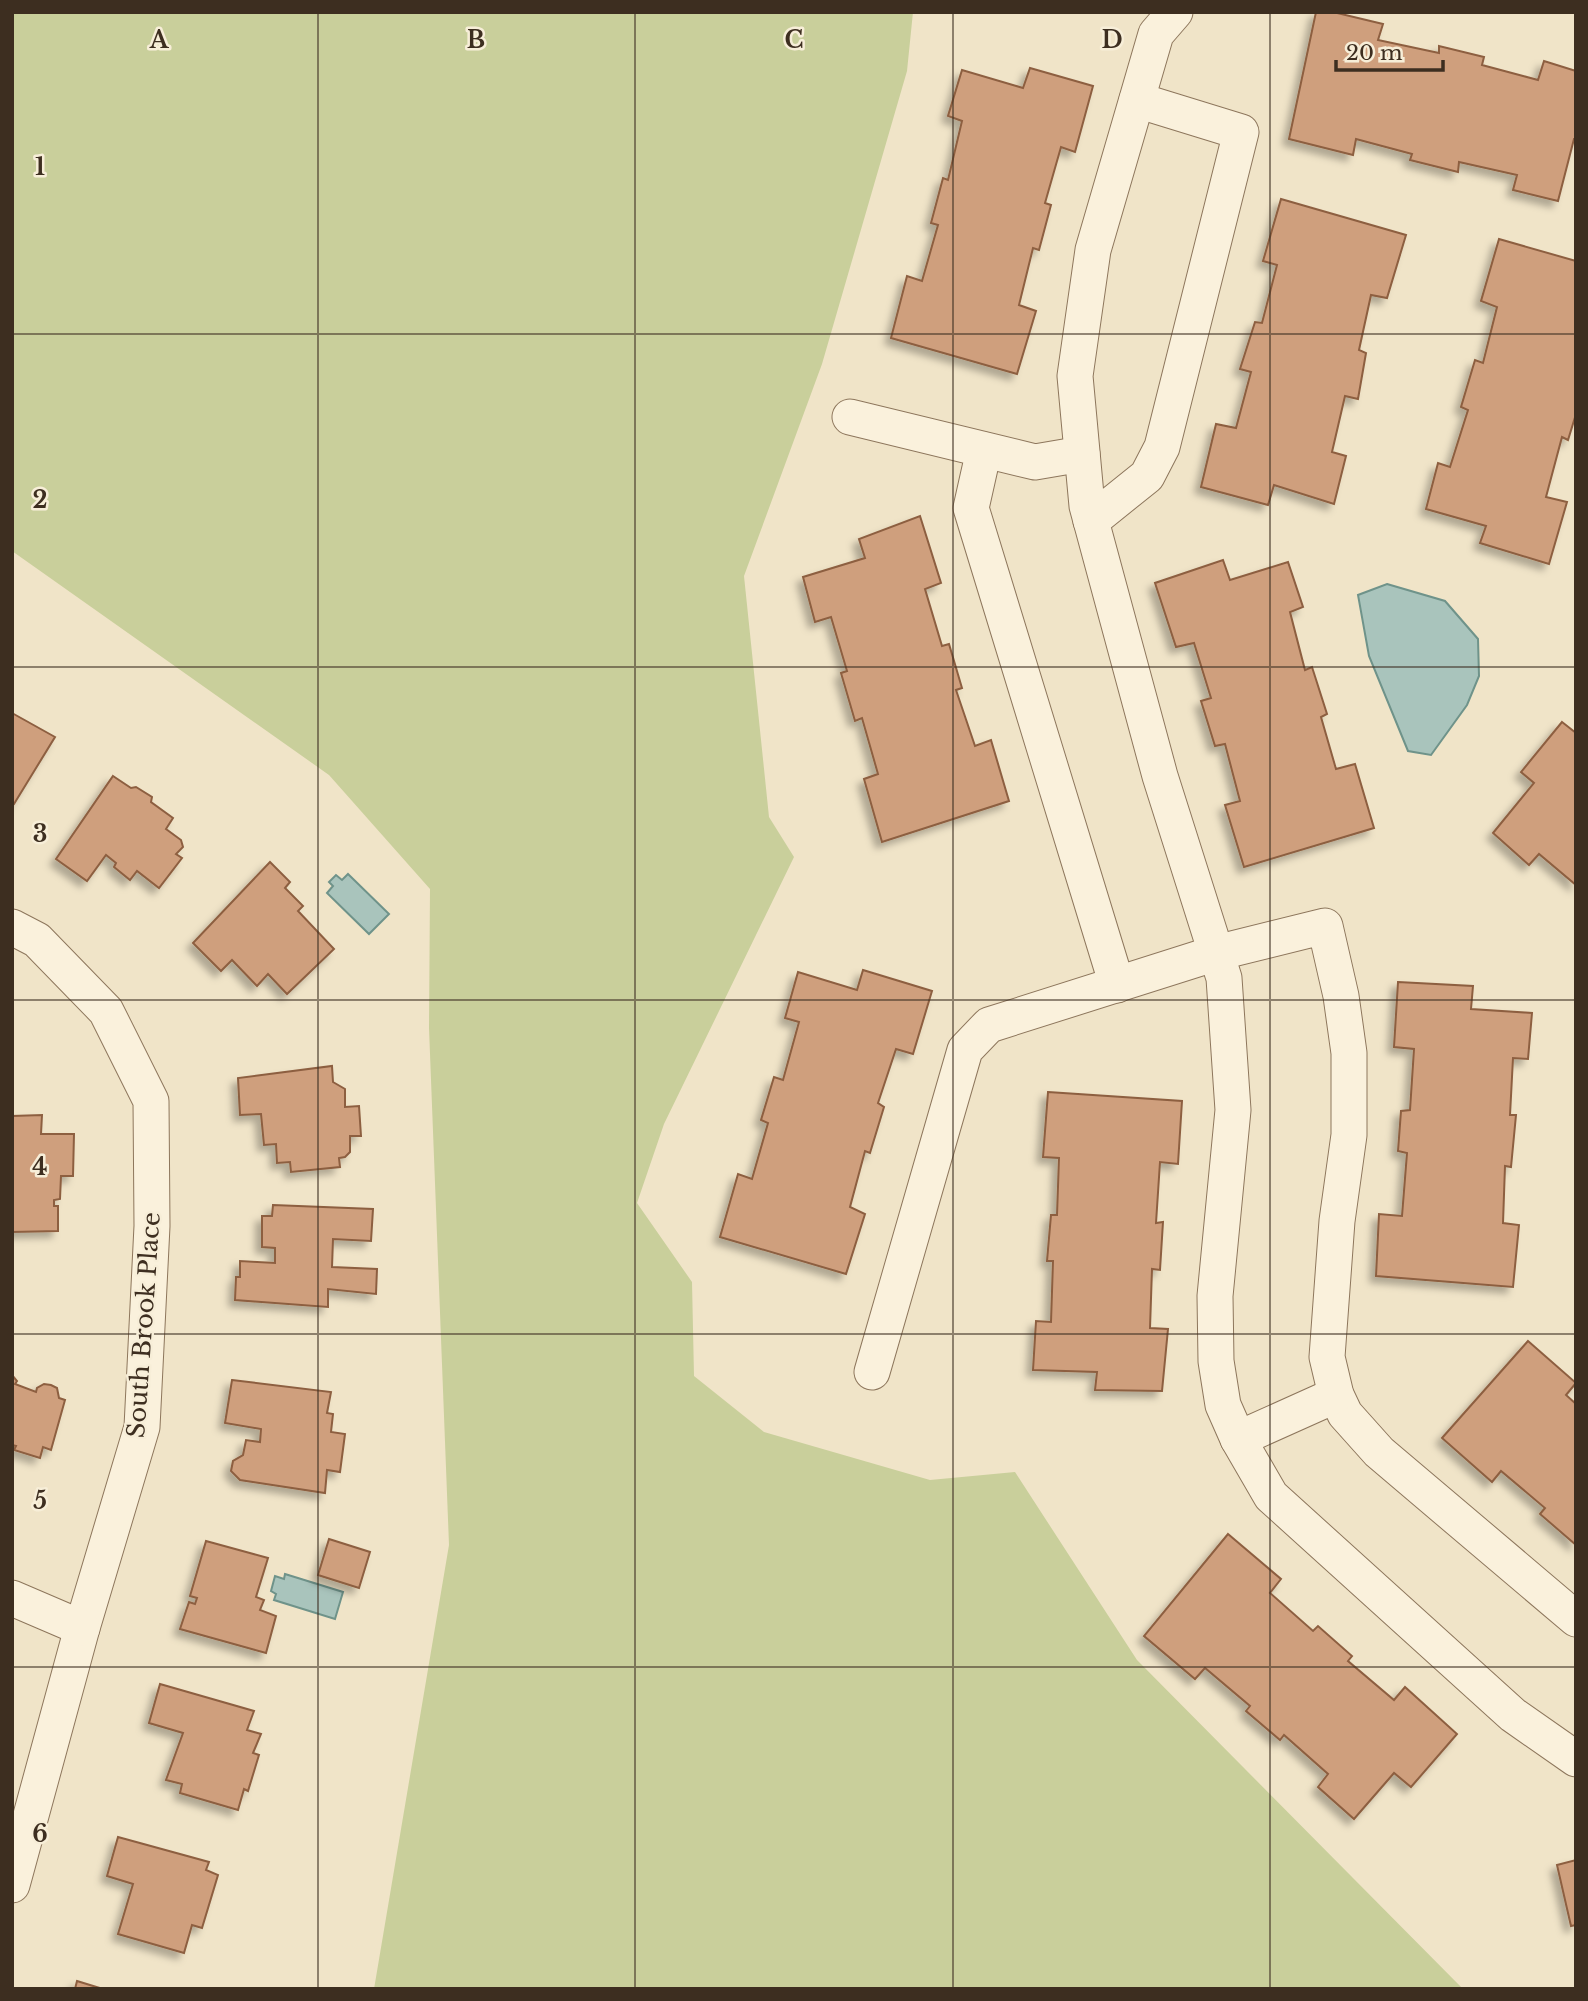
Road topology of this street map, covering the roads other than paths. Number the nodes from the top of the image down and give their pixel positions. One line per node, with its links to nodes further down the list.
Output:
1 (1175, 12): 2 (street)
2 (1137, 100): 5 (street); 6 (street)
3 (850, 417): 4 (street)
4 (984, 450): 5 (street); 9 (street)
5 (1082, 454): 6 (street)
6 (1091, 521): 8 (street)
7 (12, 927): 15 (street, South Brook Place)
8 (1216, 953): 9 (street); 11 (street); 12 (street)
9 (1116, 985): 10 (street)
10 (872, 1372)
11 (1336, 1395): 12 (street); 14 (street)
12 (1238, 1439): 16 (street)
13 (12, 1598): 15 (street)
14 (1576, 1619)
15 (82, 1628): 17 (street, South Brook Place)
16 (1576, 1759)
17 (12, 1885)

